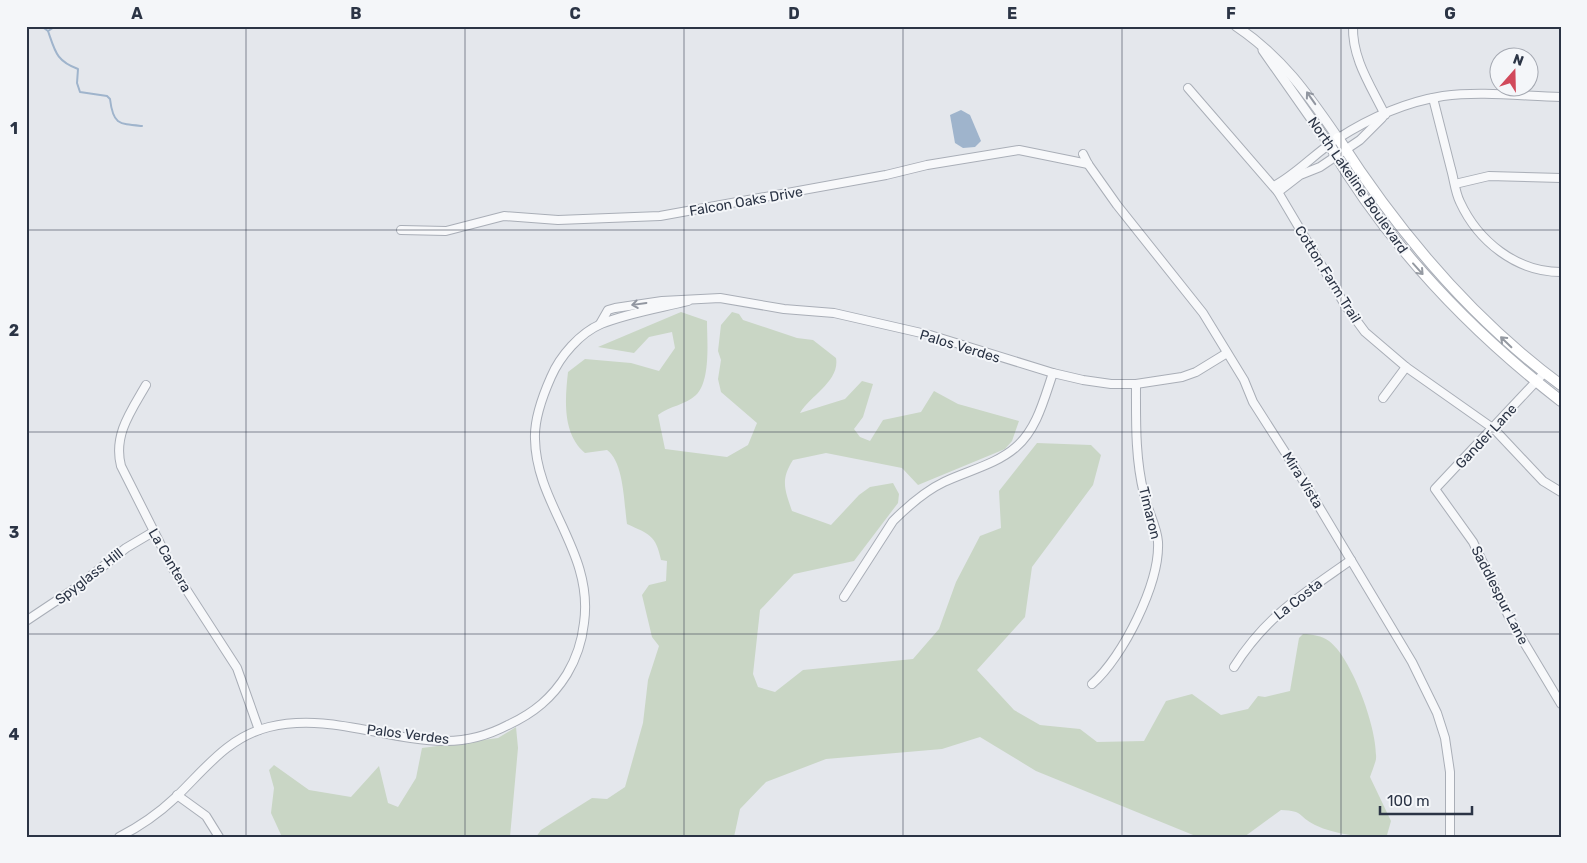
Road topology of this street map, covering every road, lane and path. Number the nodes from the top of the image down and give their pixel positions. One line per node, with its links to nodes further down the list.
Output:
1 (1236, 26): 3 (street, North Lakeline Boulevard)
2 (1353, 26): 7 (street)
3 (1256, 40): 8 (street, North Lakeline Boulevard, one-way to 3); 9 (street, North Lakeline Boulevard)
4 (1188, 88): 16 (street, Cotton Farm Trail)
5 (1561, 97): 6 (street)
6 (1433, 98): 7 (street); 15 (street)
7 (1386, 115): 8 (street); 10 (street)
8 (1338, 138): 9 (street); 10 (main road, North Lakeline Boulevard)
9 (1329, 144): 12 (main road, North Lakeline Boulevard); 16 (street)
10 (1346, 149): 12 (street); 24 (main road, North Lakeline Boulevard, one-way to 10)
11 (1083, 154): 13 (street, Mira Vista)
12 (1336, 156): 16 (street); 25 (main road, North Lakeline Boulevard, one-way to 25)
13 (1088, 164): 17 (street, Falcon Oaks Drive); 21 (street, Mira Vista)
14 (1561, 178): 15 (street)
15 (1455, 184): 18 (street)
16 (1276, 189): 22 (street, Cotton Farm Trail)
17 (401, 230)
18 (1561, 272)
19 (688, 301): 20 (street, Palos Verdes); 20 (street, Palos Verdes, one-way to 20); 23 (street, Palos Verdes)
20 (600, 324): 41 (street, Palos Verdes)
21 (1227, 353): 26 (street, Palos Verdes); 35 (street, Mira Vista)
22 (1406, 367): 29 (street); 31 (street, Cotton Farm Trail)
23 (1053, 373): 26 (street, Palos Verdes); 36 (street)
24 (1544, 373): 25 (street, Gander Lane); 28 (main road, North Lakeline Boulevard)
25 (1536, 382): 30 (main road, North Lakeline Boulevard); 31 (street, Gander Lane)
26 (1136, 384): 39 (street, Timaron)
27 (146, 385): 34 (street, La Cantera)
28 (1561, 385)
29 (1383, 398)
30 (1561, 401)
31 (1494, 429): 32 (street, Gander Lane); 33 (street, Cotton Farm Trail)
32 (1435, 489): 40 (street, Saddlespur Lane)
33 (1561, 492)
34 (153, 532): 37 (street, Spyglass Hill); 41 (street, La Cantera)
35 (1351, 560): 38 (street, La Costa); 45 (street, Mira Vista)
36 (844, 597)
37 (26, 621)
38 (1234, 667)
39 (1092, 684)
40 (1561, 704)
41 (259, 730): 42 (street, Palos Verdes)
42 (177, 795): 43 (street, Palos Verdes); 44 (street)
43 (119, 837)
44 (219, 837)
45 (1450, 837)

